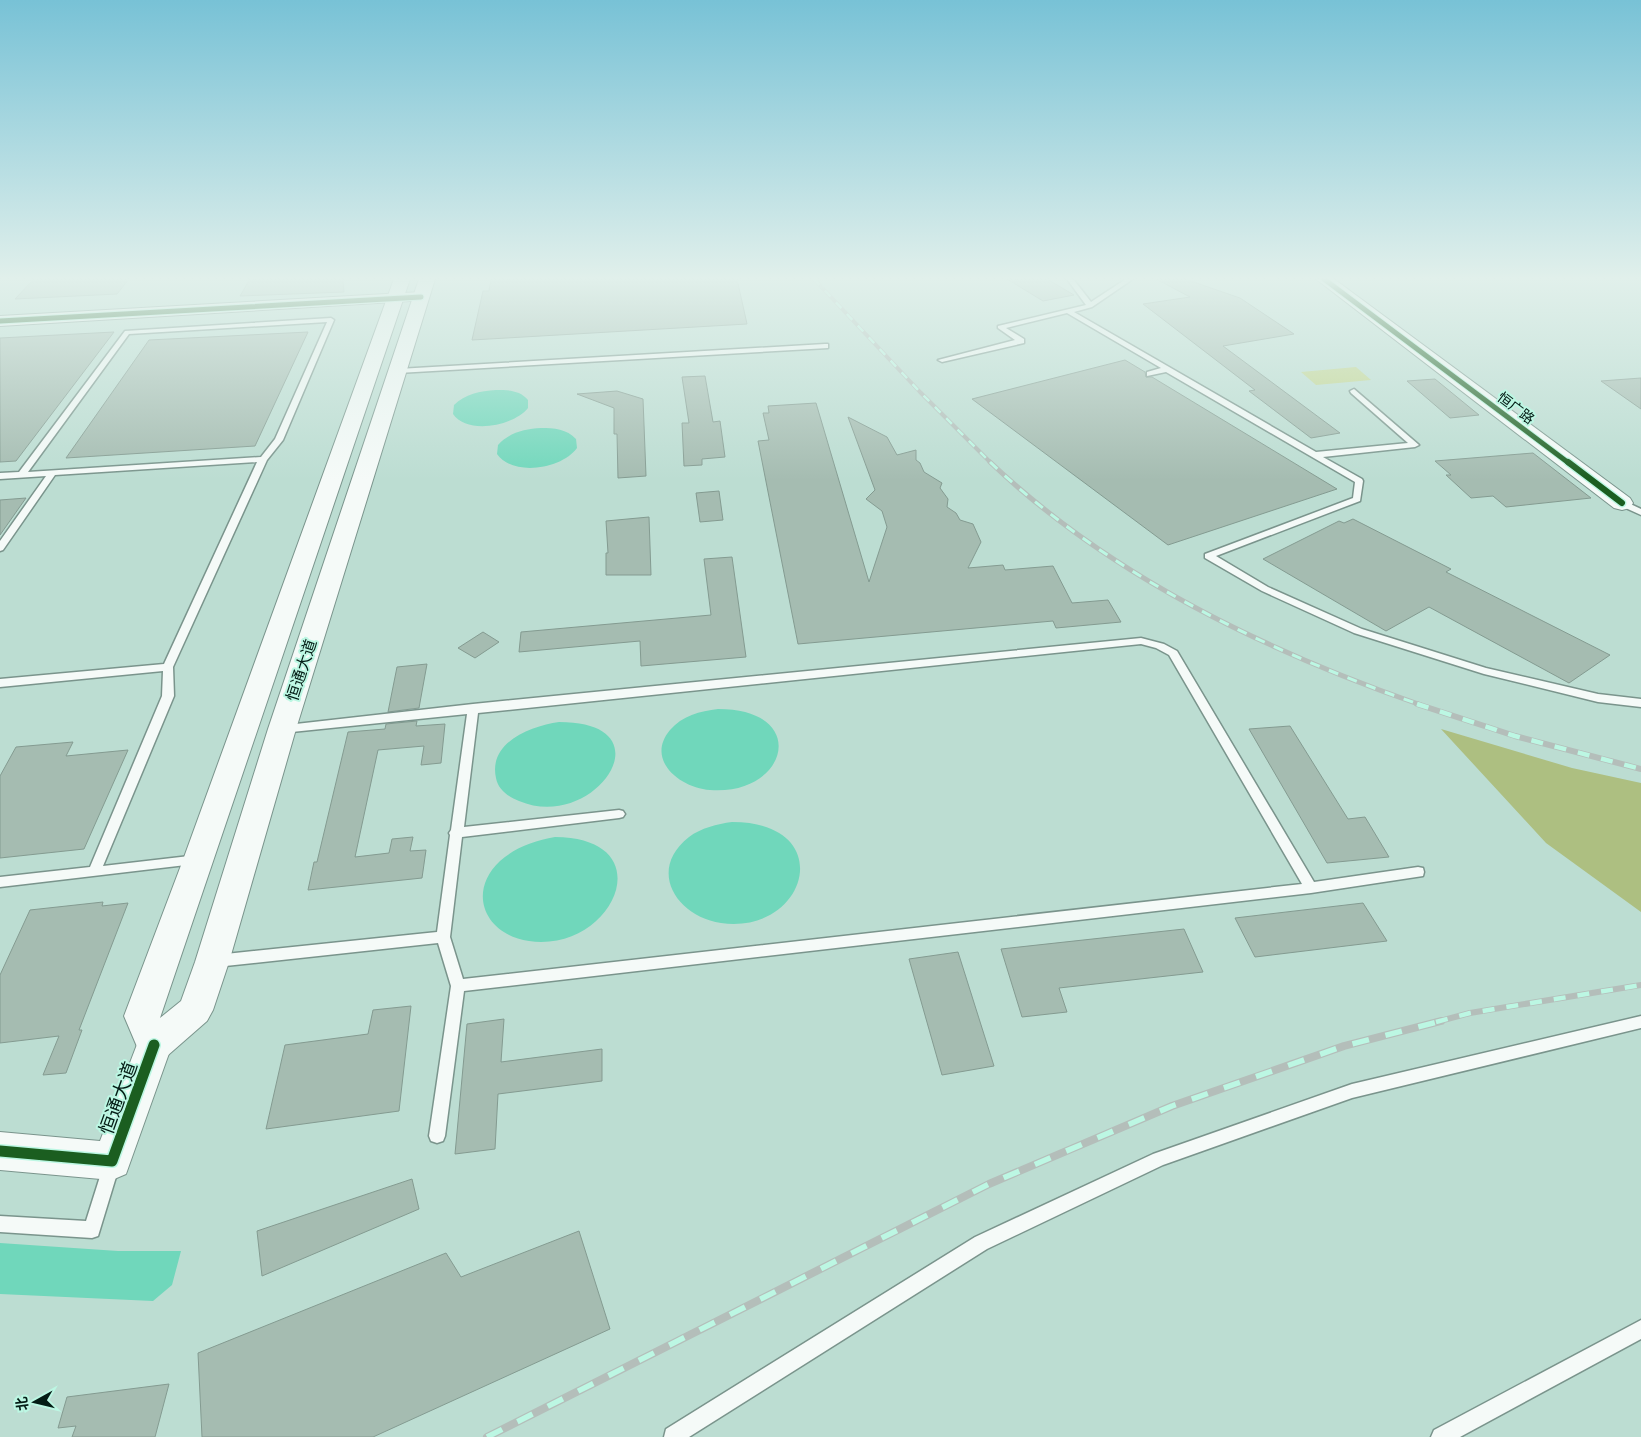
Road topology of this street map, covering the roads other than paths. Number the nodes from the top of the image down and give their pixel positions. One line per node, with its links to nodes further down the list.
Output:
1 (117, 346): 18 (lane)
2 (319, 346): 16 (lane)
3 (378, 346): 30 (main road, 恒通大道)
4 (406, 346): 12 (main road, 恒通大道)
5 (823, 346): 12 (lane)
6 (1000, 346): 10 (lane)
7 (1127, 346): 11 (lane)
8 (1413, 346): 20 (main road, 恒广路)
9 (1426, 346): 20 (main road, 恒广路)
10 (942, 360)
11 (1167, 369): 13 (lane); 15 (lane)
12 (398, 371): 27 (main road, 恒通大道)
13 (1150, 374)
14 (1354, 391): 15 (lane)
15 (1315, 455): 25 (lane)
16 (263, 460): 17 (lane); 23 (lane)
17 (52, 473): 18 (lane); 22 (lane)
18 (21, 475): 19 (lane)
19 (0, 476)
20 (1622, 503): 21 (lane)
21 (1641, 512)
22 (0, 548)
23 (168, 667): 24 (lane); 31 (lane)
24 (0, 683)
25 (1641, 703)
26 (473, 708): 27 (lane); 29 (lane); 34 (lane)
27 (282, 729): 36 (main road, 恒通大道)
28 (620, 814): 29 (lane)
29 (455, 833): 35 (lane)
30 (200, 860): 31 (lane); 39 (main road, 恒通大道)
31 (94, 872): 33 (lane)
32 (1418, 872): 34 (lane)
33 (0, 882)
34 (1311, 888): 37 (lane)
35 (443, 937): 36 (lane); 37 (lane)
36 (212, 962): 39 (main road, 恒通大道)
37 (458, 986): 40 (lane)
38 (1640, 1023): 45 (lane)
39 (154, 1045): 42 (main road, 恒通大道)
40 (437, 1136)
41 (0, 1152): 42 (main road)
42 (112, 1161): 43 (lane)
43 (0, 1224)
44 (1641, 1329): 46 (lane)
45 (672, 1437)
46 (1441, 1437)

